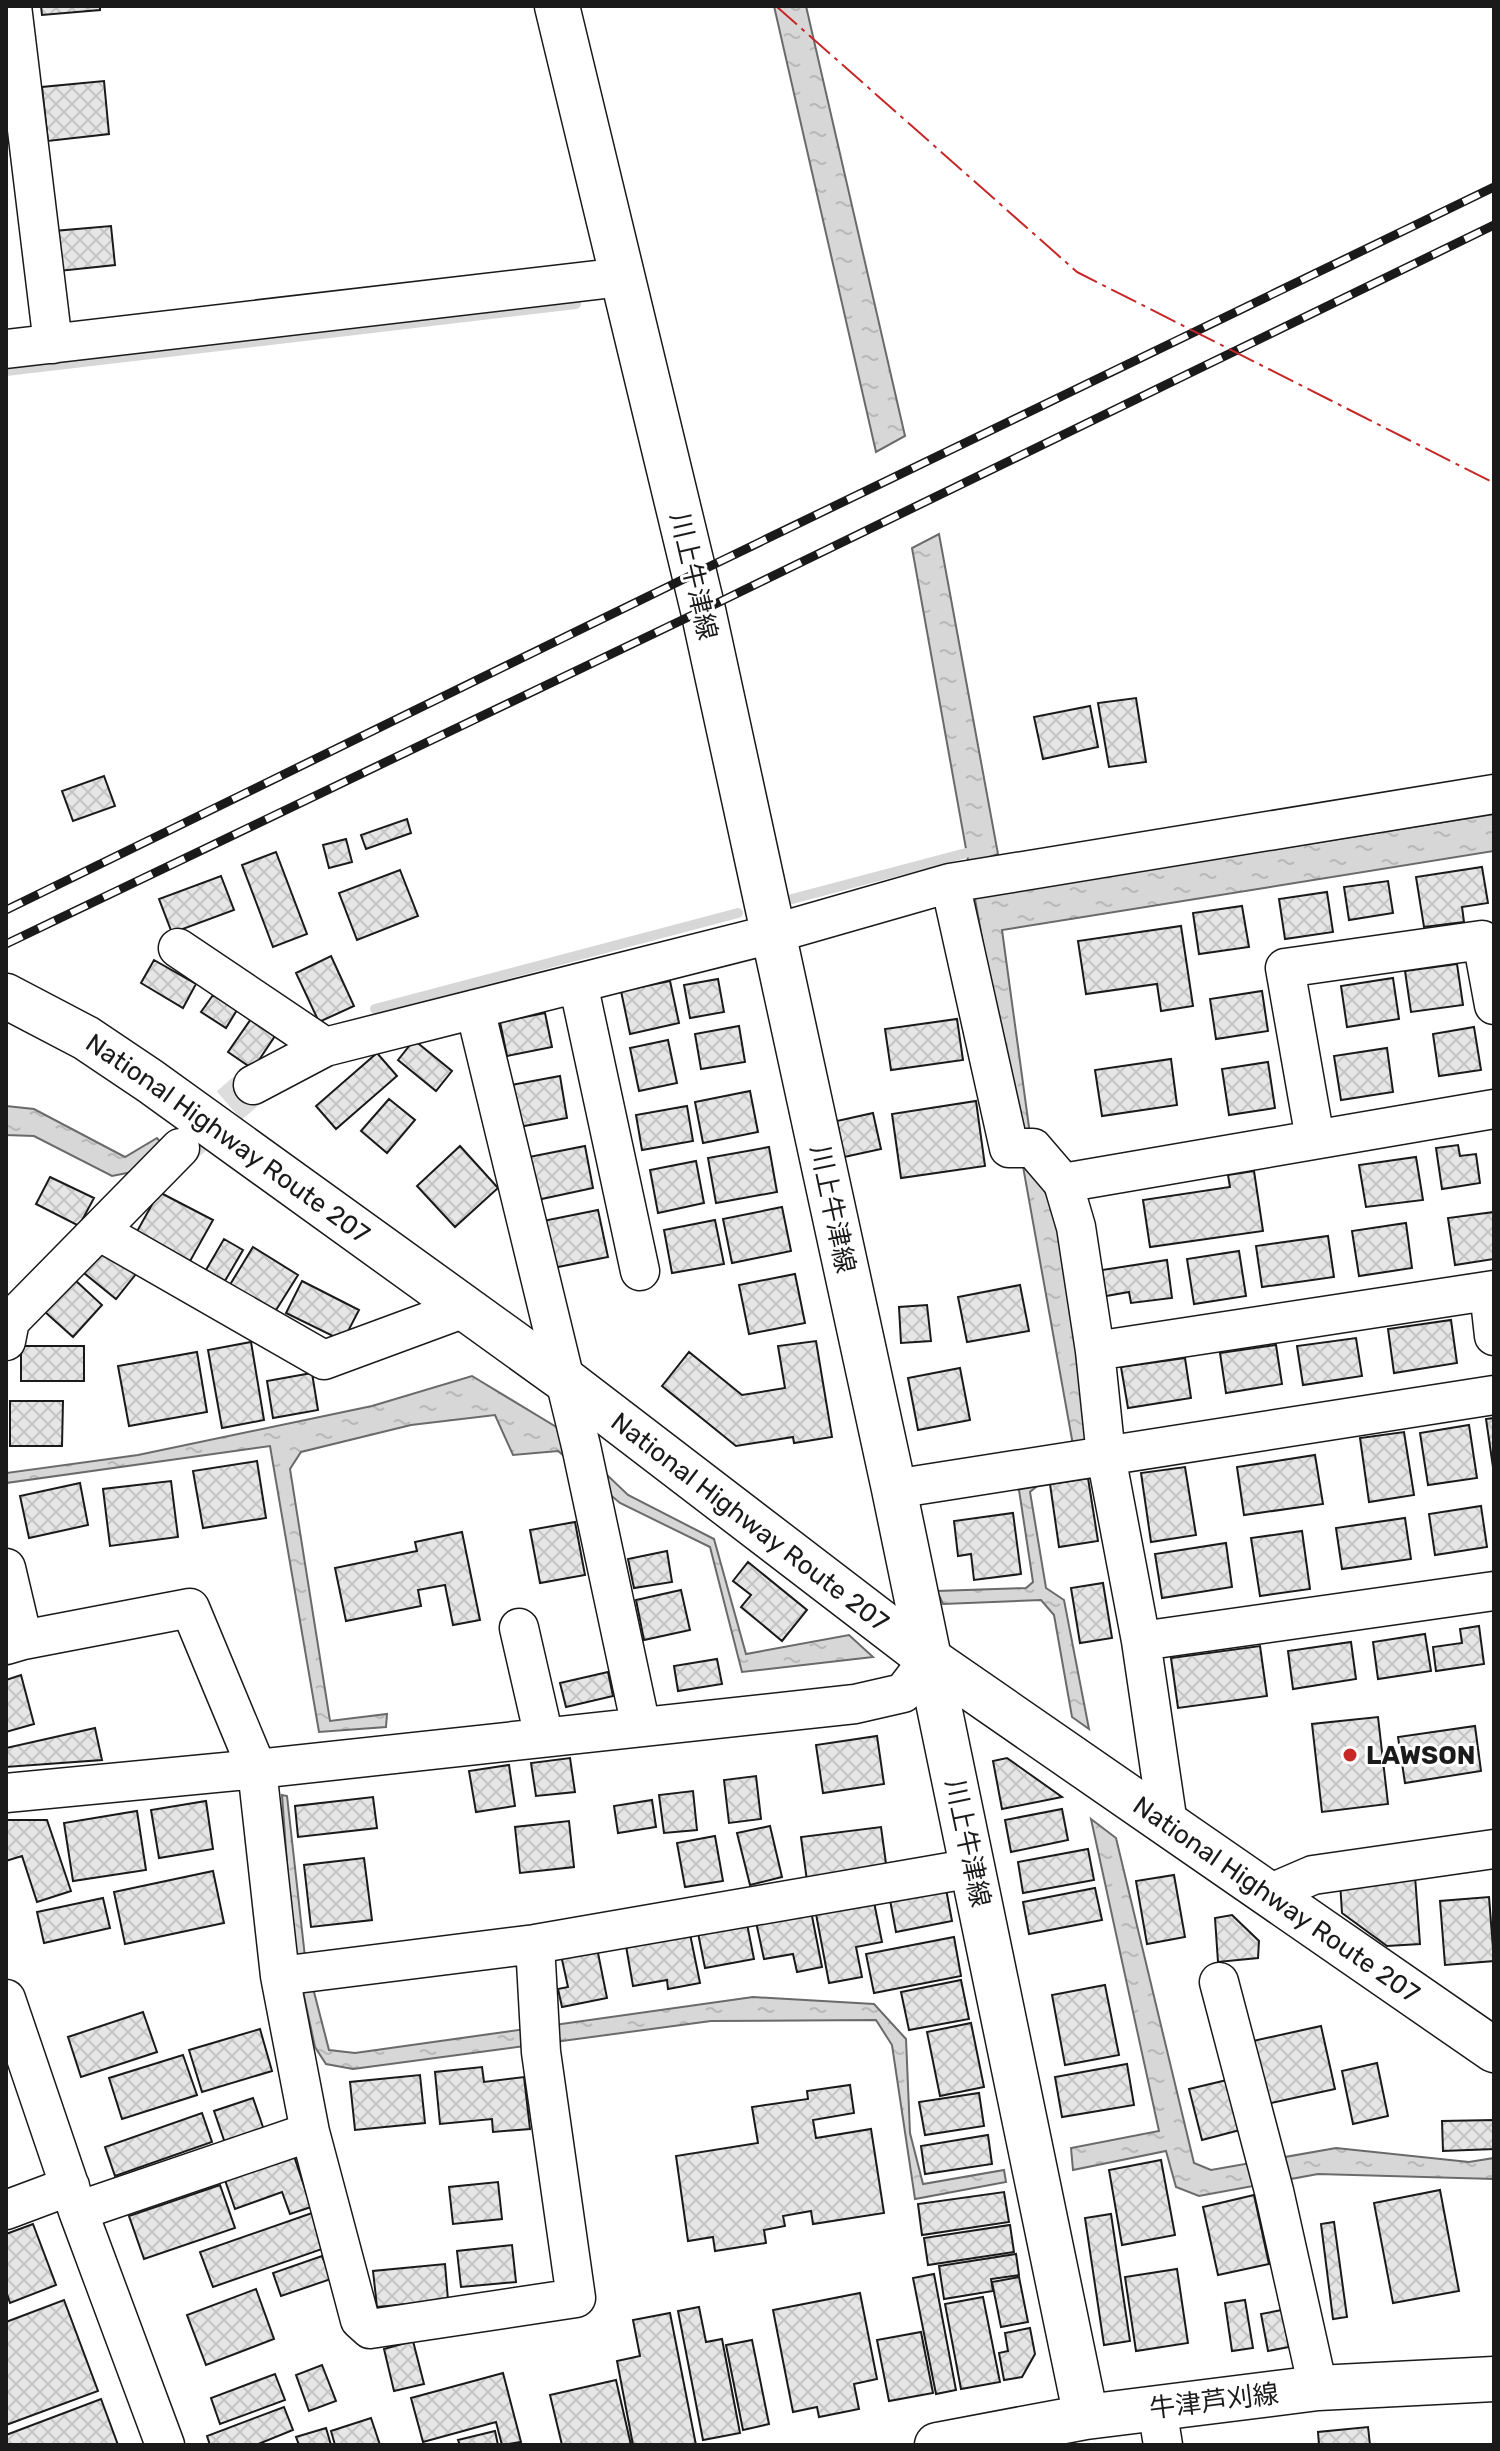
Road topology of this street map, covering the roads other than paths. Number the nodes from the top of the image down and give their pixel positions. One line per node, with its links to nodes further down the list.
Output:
1 (12, 6): 3 (street)
2 (557, 6): 4 (main road, 川上牛津線)
3 (21, 210): 5 (street)
4 (622, 277): 5 (street); 9 (main road, 川上牛津線)
5 (53, 344): 6 (street)
6 (6, 349)
7 (1494, 794): 8 (street)
8 (950, 883): 9 (street); 20 (street)
9 (772, 934): 11 (street); 31 (main road, 川上牛津線)
10 (178, 948): 15 (street)
11 (578, 983): 14 (street); 22 (street)
12 (6, 996): 24 (main road, National Highway Route 207)
13 (1494, 1005): 18 (street)
14 (475, 1009): 15 (street); 28 (street)
15 (325, 1047): 16 (street)
16 (253, 1085)
17 (1494, 1109): 18 (street)
18 (1315, 1139): 20 (street)
19 (180, 1148): 21 (street)
20 (1063, 1183): 27 (street)
21 (99, 1231): 24 (street); 25 (street)
22 (640, 1271)
23 (1492, 1291): 26 (street); 27 (street)
24 (465, 1308): 28 (main road, National Highway Route 207)
25 (7, 1326)
26 (1494, 1336)
27 (1095, 1351): 30 (street)
28 (566, 1381): 37 (main road, National Highway Route 207); 38 (street)
29 (1494, 1395): 30 (street)
30 (1106, 1456): 31 (street); 35 (street)
31 (894, 1489): 37 (main road, 川上牛津線)
32 (6, 1568): 36 (street)
33 (1494, 1591): 35 (street)
34 (519, 1628): 39 (street)
35 (1141, 1641): 42 (street)
36 (15, 1643): 40 (street)
37 (929, 1659): 38 (street); 42 (main road, National Highway Route 207); 44 (main road, 川上牛津線)
38 (641, 1727): 39 (street)
39 (544, 1737): 40 (street)
40 (257, 1769): 41 (street); 47 (street)
41 (6, 1793)
42 (1168, 1824): 45 (main road, National Highway Route 207)
43 (1494, 1849): 45 (street)
44 (973, 1868): 46 (street); 56 (main road, 川上牛津線)
45 (1269, 1894): 50 (main road, National Highway Route 207)
46 (535, 1944): 47 (street); 51 (street)
47 (280, 1976): 51 (street)
48 (1219, 1982): 55 (street)
49 (6, 1999): 52 (street)
50 (1494, 2050)
51 (310, 2132): 52 (street)
52 (74, 2198): 53 (street); 58 (street)
53 (6, 2210)
54 (1494, 2379): 55 (main road, 牛津芦刈線)
55 (1318, 2388): 57 (main road, 牛津芦刈線)
56 (1086, 2417): 57 (main road, 牛津芦刈線); 59 (main road, 牛津芦刈線)
57 (1160, 2426)
58 (165, 2445)
59 (937, 2445)

